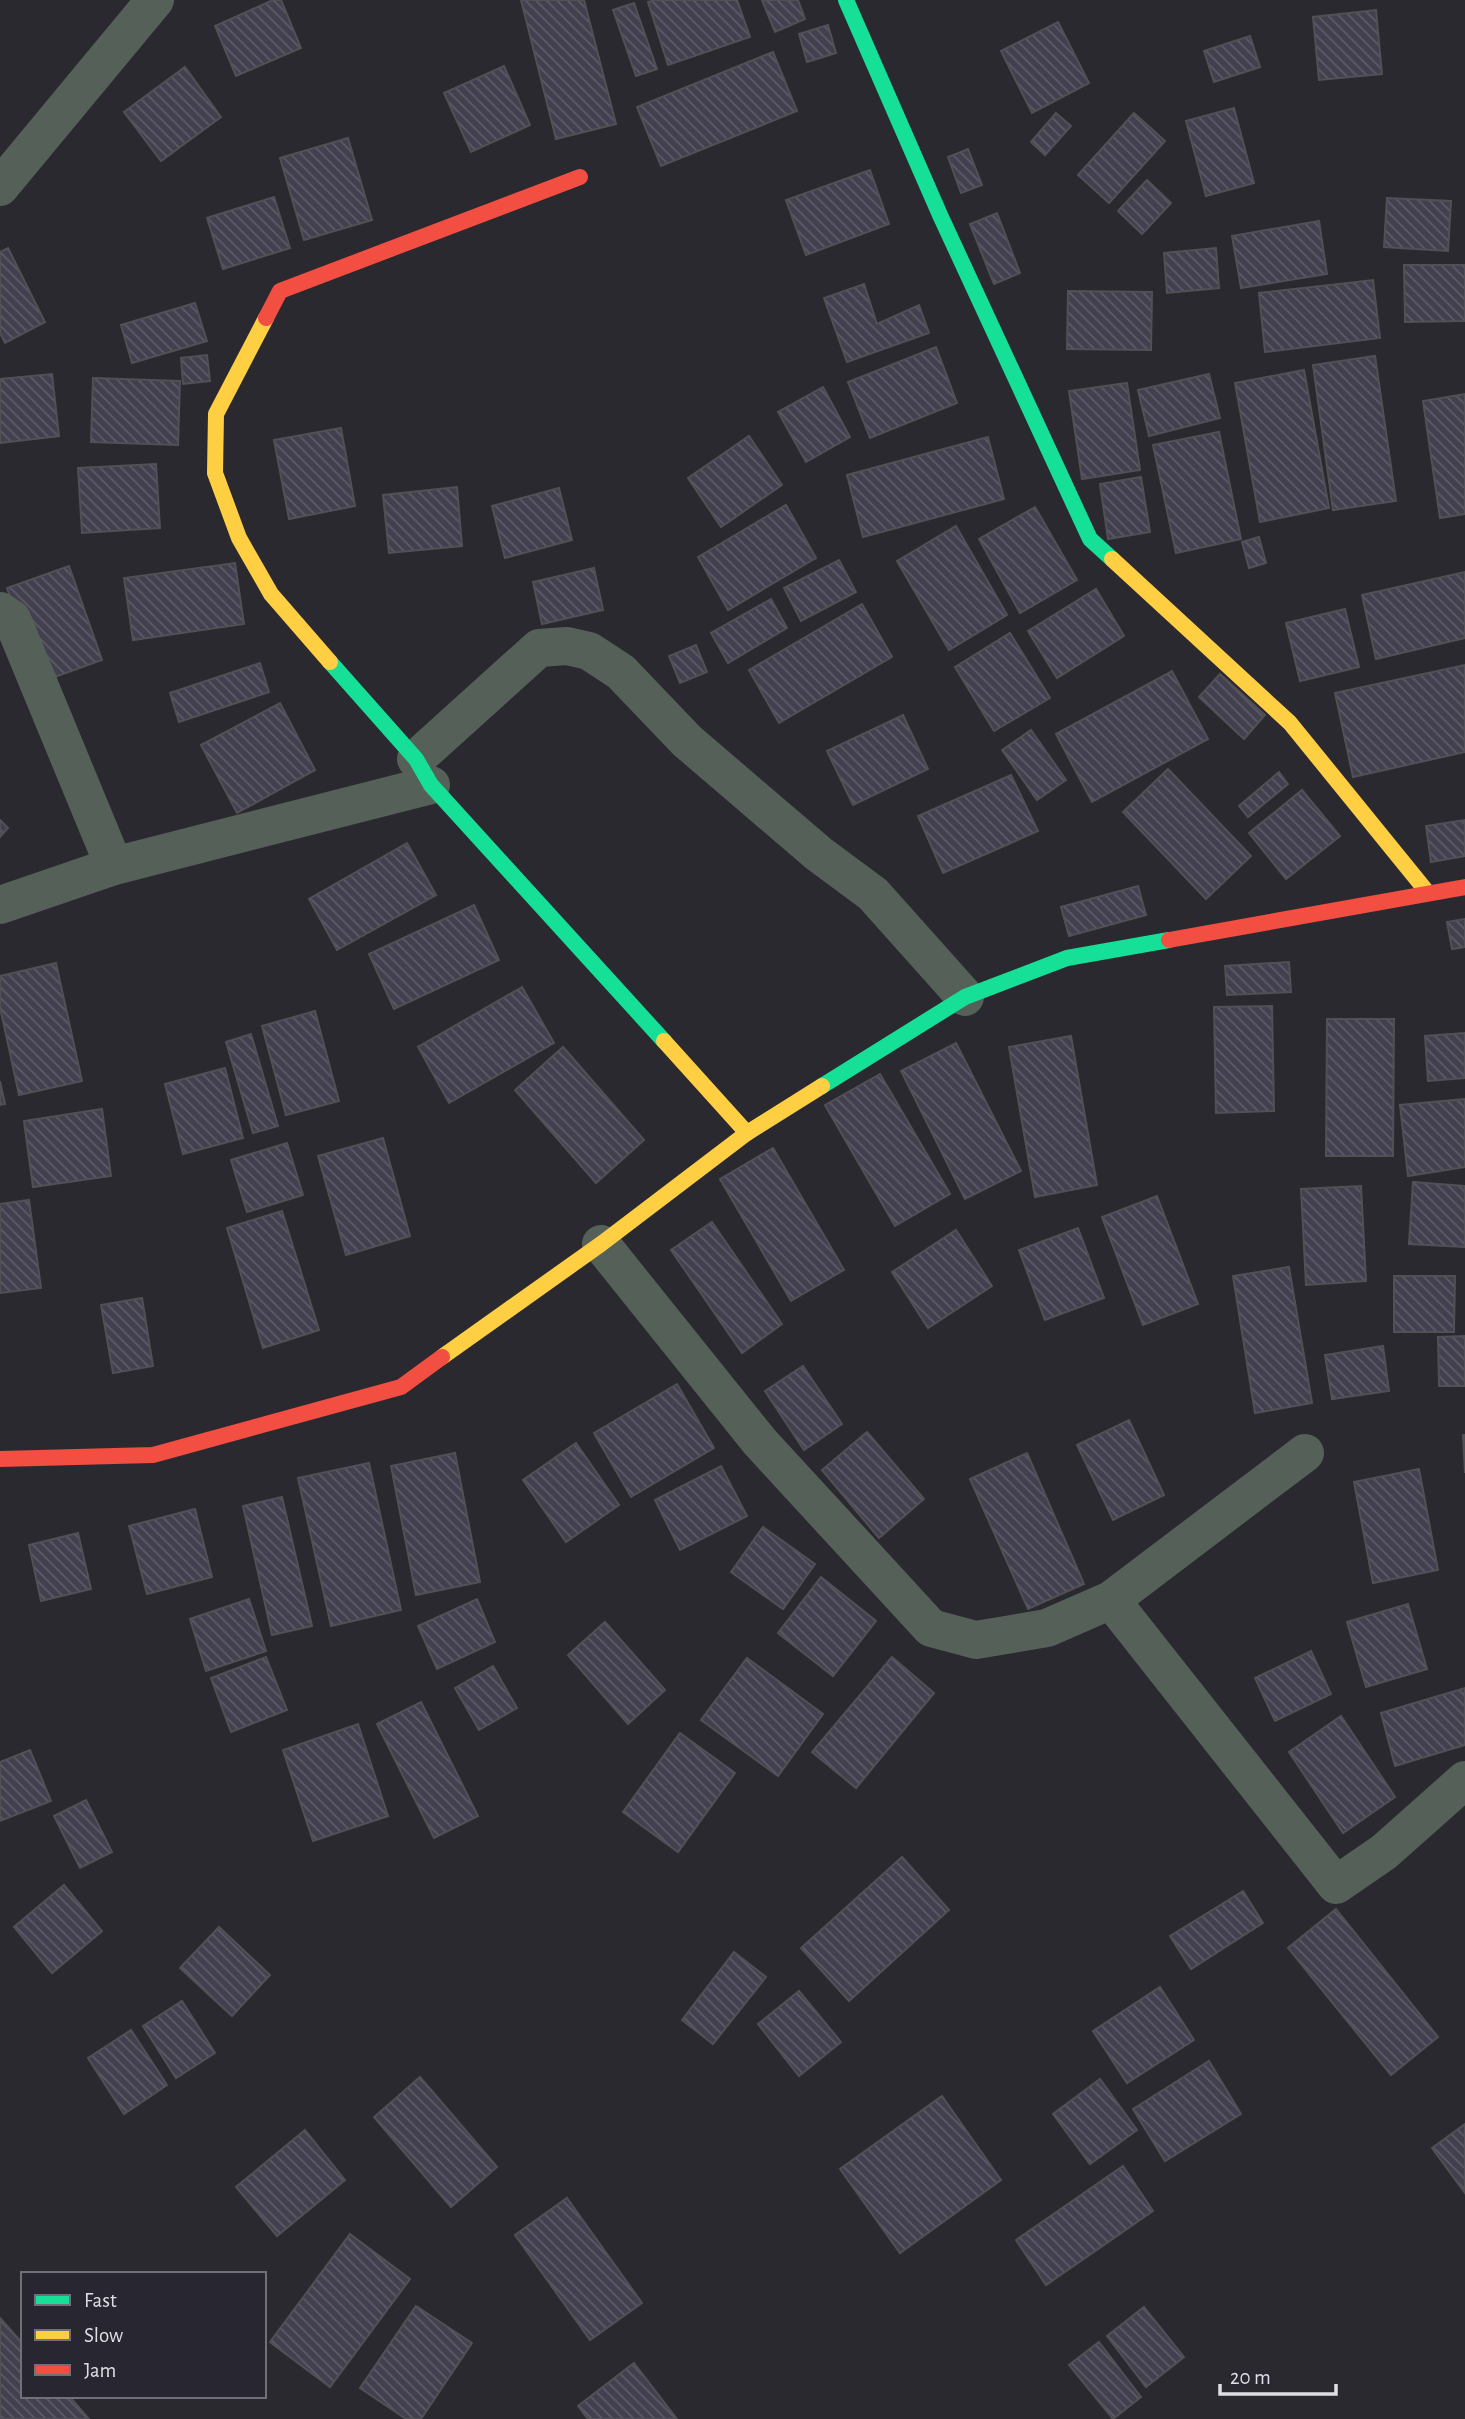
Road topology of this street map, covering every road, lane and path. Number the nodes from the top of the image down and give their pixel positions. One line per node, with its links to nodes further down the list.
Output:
1 (155, 0): 4 (street)
2 (846, 0): 9 (street)
3 (580, 177): 6 (street)
4 (0, 187)
5 (0, 611): 7 (street)
6 (424, 772): 7 (street); 11 (street); 12 (street)
7 (114, 866): 10 (street)
8 (1465, 887): 9 (street)
9 (1428, 894): 11 (street)
10 (0, 905)
11 (965, 998): 12 (street)
12 (747, 1133): 13 (street)
13 (601, 1244): 15 (street); 16 (street)
14 (1304, 1452): 16 (street)
15 (0, 1459)
16 (1111, 1600): 17 (street)
17 (1465, 1780)

